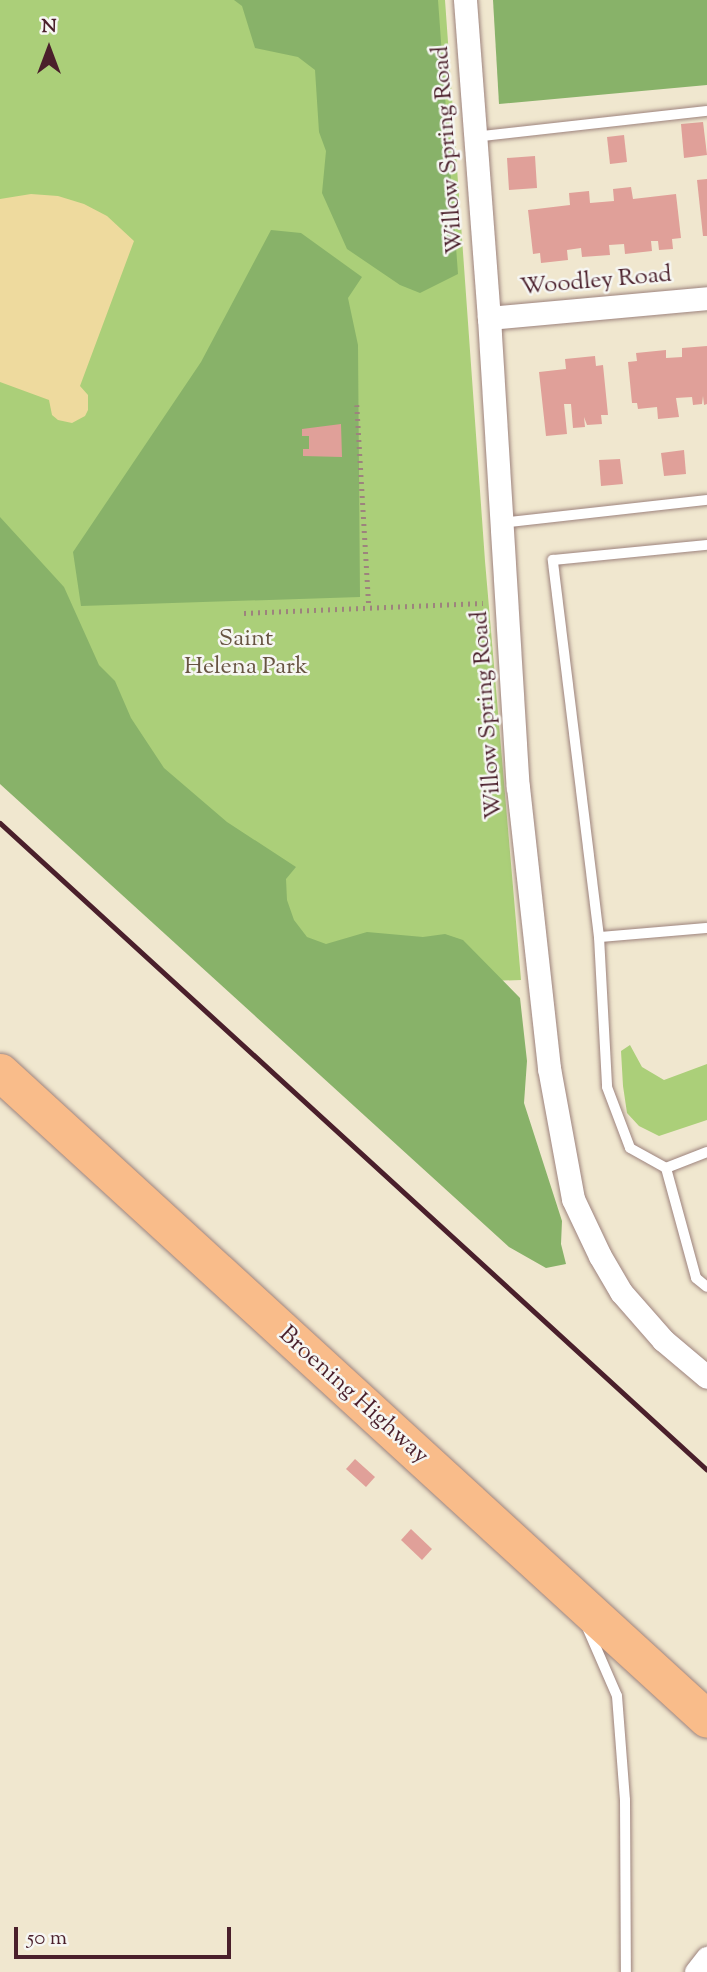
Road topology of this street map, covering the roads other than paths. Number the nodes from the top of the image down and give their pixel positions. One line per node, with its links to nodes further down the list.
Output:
1 (465, 0): 3 (street, Willow Spring Road)
2 (707, 111): 3 (lane)
3 (474, 136): 5 (street, Willow Spring Road)
4 (707, 298): 5 (street, Woodley Road)
5 (489, 318): 7 (street, Willow Spring Road)
6 (707, 500): 7 (lane)
7 (501, 523): 15 (street, Willow Spring Road)
8 (707, 545): 10 (lane)
9 (707, 928): 10 (lane)
10 (599, 937): 13 (lane)
11 (0, 1073): 16 (main road, Broening Highway)
12 (707, 1152): 13 (lane)
13 (666, 1168): 14 (lane)
14 (707, 1287)
15 (707, 1377)
16 (575, 1599): 17 (main road, Broening Highway); 19 (lane)
17 (707, 1719)
18 (707, 1958): 20 (street)
19 (626, 1972)
20 (696, 1972)

